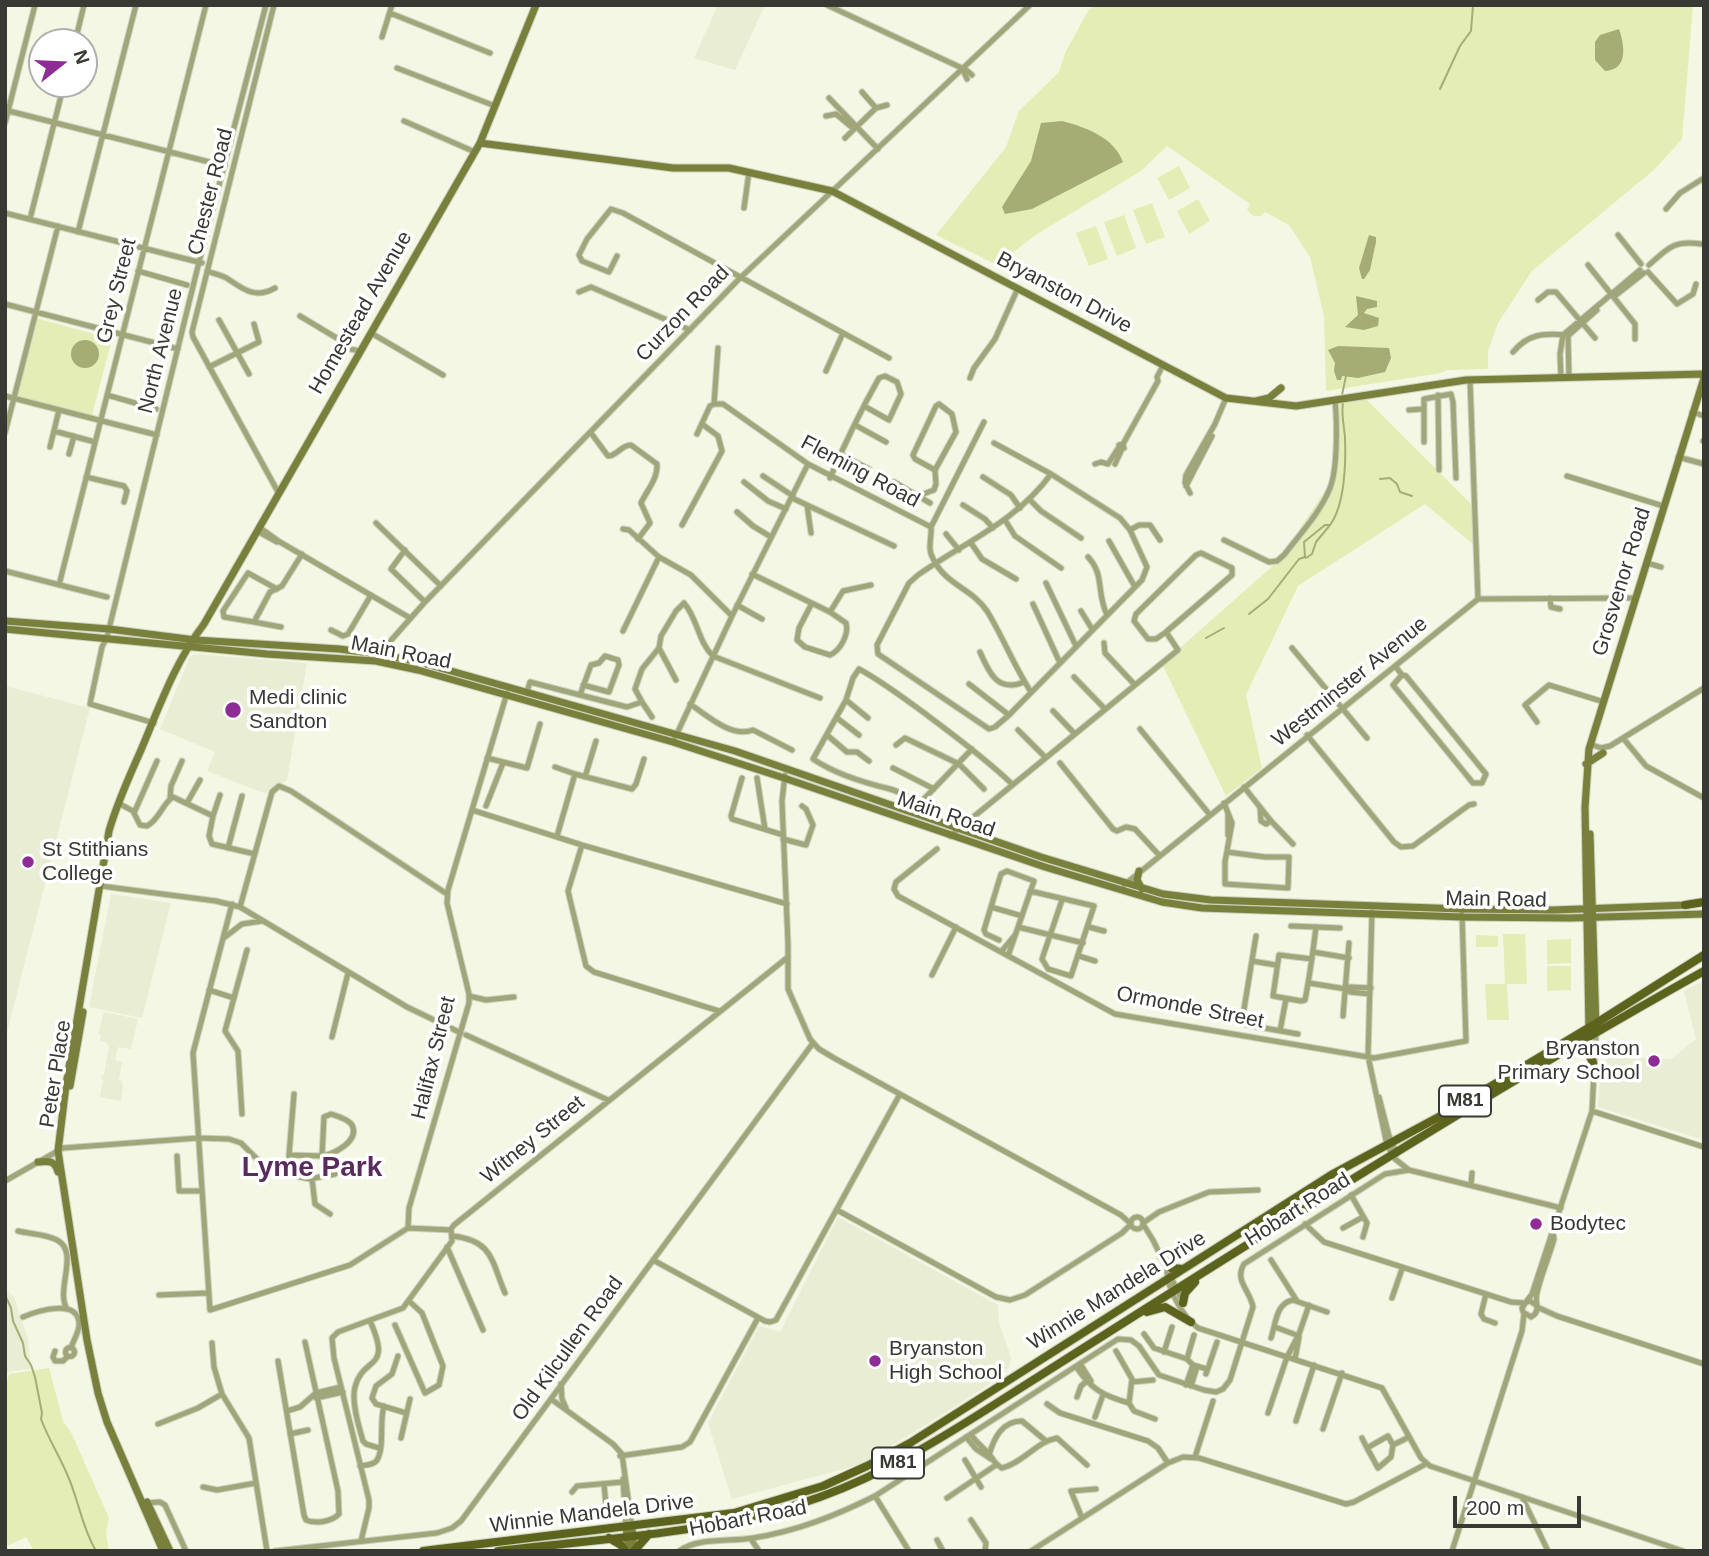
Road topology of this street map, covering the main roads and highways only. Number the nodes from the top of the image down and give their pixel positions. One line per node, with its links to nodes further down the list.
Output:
1 (536, 5): 2 (main road, Homestead Avenue)
2 (480, 143): 5 (main road, Bryanston Drive); 7 (main road, Homestead Avenue)
3 (1704, 374): 5 (main road, Bryanston Drive); 20 (main road, Grosvenor Road)
4 (1281, 388): 5 (main road)
5 (1252, 402)
6 (5, 621): 9 (main road)
7 (202, 627): 10 (main road); 11 (main road, Homestead Avenue)
8 (5, 629): 9 (main road)
9 (108, 633): 11 (main road); 13 (main road)
10 (212, 641): 11 (main road, Main Road); 15 (main road, Main Road)
11 (192, 643): 13 (main road); 15 (main road, Main Road); 16 (main road, Peter Place); 18 (main road, Peter Place)
12 (387, 643): 14 (main road)
13 (166, 644): 16 (main road)
14 (394, 656): 15 (main road, Main Road); 17 (main road, Main Road)
15 (377, 657): 17 (main road, Main Road)
16 (177, 663): 18 (main road, Peter Place)
17 (507, 691): 23 (main road, Main Road); 23 (main road, Main Road)
18 (153, 722): 22 (main road, Peter Place); 22 (main road, Peter Place)
19 (1603, 753): 20 (main road)
20 (1586, 764): 27 (main road, Grosvenor Road)
21 (1139, 871): 24 (main road)
22 (103, 887): 39 (main road, Peter Place); 42 (main road, Peter Place)
23 (1123, 887): 24 (main road, Main Road); 28 (main road, Main Road)
24 (1142, 889): 28 (main road, Main Road)
25 (1704, 903): 26 (main road)
26 (1685, 905): 27 (main road, Main Road)
27 (1589, 908): 29 (main road, Main Road); 31 (main road, Grosvenor Road)
28 (1373, 910): 29 (main road, Main Road)
29 (1462, 913): 32 (main road, Main Road)
30 (1704, 914): 31 (main road, Main Road)
31 (1589, 917): 32 (main road, Main Road); 33 (main road, Grosvenor Road); 38 (main road, Grosvenor Road)
32 (1570, 918): 33 (main road)
33 (1587, 941): 38 (main road, Grosvenor Road)
34 (1704, 955): 37 (main road, Winnie Mandela Drive / M81)
35 (1704, 961): 37 (main road)
36 (1704, 971): 40 (main road, Winnie Mandela Drive / M81)
37 (1660, 984): 38 (main road, Winnie Mandela Drive / M81)
38 (1592, 1026): 40 (main road, Grosvenor Road); 48 (main road, Winnie Mandela Drive / M81)
39 (80, 1034): 42 (main road); 44 (main road, Peter Place)
40 (1593, 1038): 41 (main road, Winnie Mandela Drive / M81)
41 (1575, 1046): 43 (main road); 49 (main road, Winnie Mandela Drive / M81)
42 (70, 1062): 44 (main road, Peter Place)
43 (1593, 1063)
44 (60, 1150): 46 (main road, Peter Place); 53 (main road, Peter Place)
45 (38, 1162): 46 (main road)
46 (63, 1189): 53 (main road, Peter Place)
47 (1161, 1256): 48 (main road)
48 (1184, 1269): 55 (main road, Winnie Mandela Drive / M81)
49 (1207, 1270): 50 (main road); 51 (main road, Winnie Mandela Drive / M81)
50 (1183, 1303)
51 (1141, 1314): 52 (main road); 56 (main road, Winnie Mandela Drive / M81)
52 (1190, 1320)
53 (91, 1355): 54 (main road, Peter Place)
54 (145, 1503): 58 (main road, Peter Place); 59 (main road, Peter Place)
55 (630, 1531): 56 (main road, Winnie Mandela Drive / M81); 57 (main road, Winnie Mandela Drive / M81); 60 (main road, Winnie Mandela Drive / M81); 62 (main road); 63 (main road)
56 (649, 1534): 63 (main road)
57 (609, 1538): 61 (main road, Winnie Mandela Drive / M81); 62 (main road)
58 (163, 1551)
59 (170, 1551)
60 (423, 1551)
61 (498, 1551)
62 (627, 1551)
63 (634, 1551)

